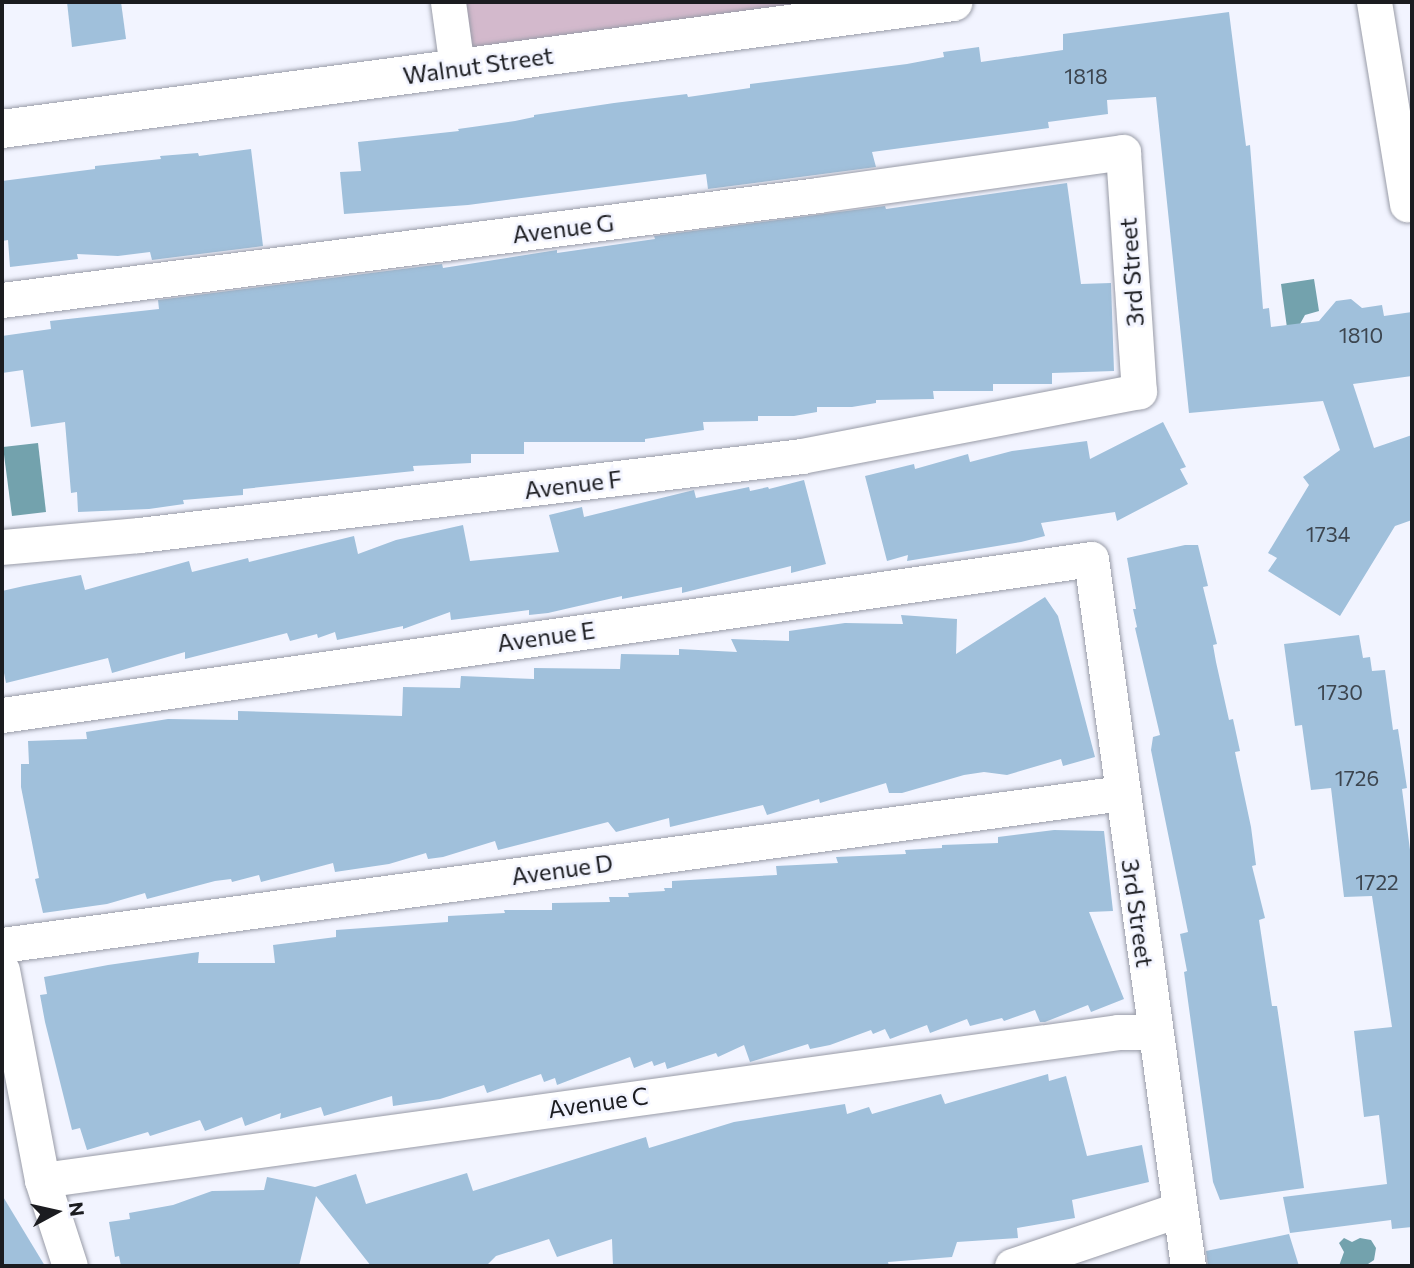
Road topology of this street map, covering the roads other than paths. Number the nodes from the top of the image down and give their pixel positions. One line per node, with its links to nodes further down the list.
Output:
1 (448, 2): 4 (street)
2 (954, 2): 4 (street, Walnut Street)
3 (1374, 2): 7 (street)
4 (457, 68): 5 (street, Walnut Street)
5 (2, 129)
6 (1123, 152): 8 (street, Avenue G); 9 (street, 3rd Street)
7 (1407, 204)
8 (2, 300)
9 (1139, 391): 10 (street, Avenue F)
10 (2, 547)
11 (1091, 559): 12 (street, Avenue E); 13 (street, 3rd Street)
12 (2, 715)
13 (1122, 793): 14 (street, Avenue D); 16 (street, 3rd Street)
14 (2, 945)
15 (2, 970): 17 (street)
16 (1155, 1032): 17 (street, Avenue C); 18 (street, 3rd Street)
17 (42, 1180): 19 (street)
18 (1180, 1209): 20 (street); 21 (street, 3rd Street)
19 (70, 1266)
20 (1012, 1266)
21 (1188, 1266)

